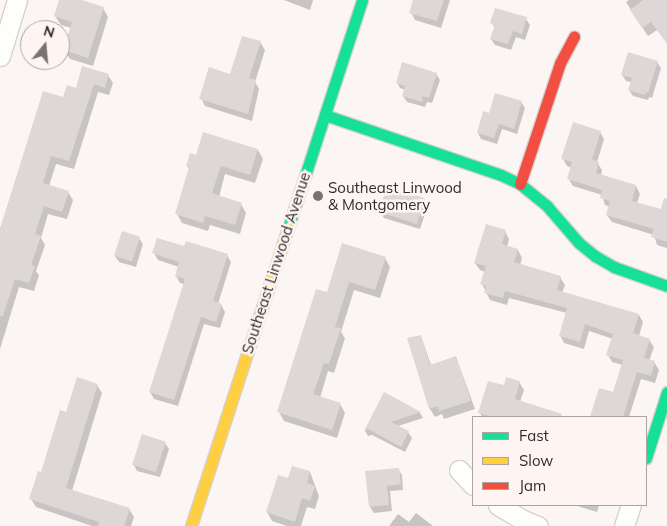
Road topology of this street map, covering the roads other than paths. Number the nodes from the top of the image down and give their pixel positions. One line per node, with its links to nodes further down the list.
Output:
1 (17, 0): 4 (street)
2 (362, 0): 5 (street, Southeast Linwood Avenue)
3 (574, 37): 6 (street)
4 (0, 56)
5 (324, 115): 6 (street); 14 (street, Southeast Linwood Avenue)
6 (520, 184): 7 (street)
7 (667, 286)
8 (667, 392): 9 (street)
9 (647, 455)
10 (459, 470): 11 (street)
11 (472, 484)
12 (500, 506): 15 (street)
13 (630, 506): 16 (street)
14 (191, 526)
15 (538, 526)
16 (624, 526)

